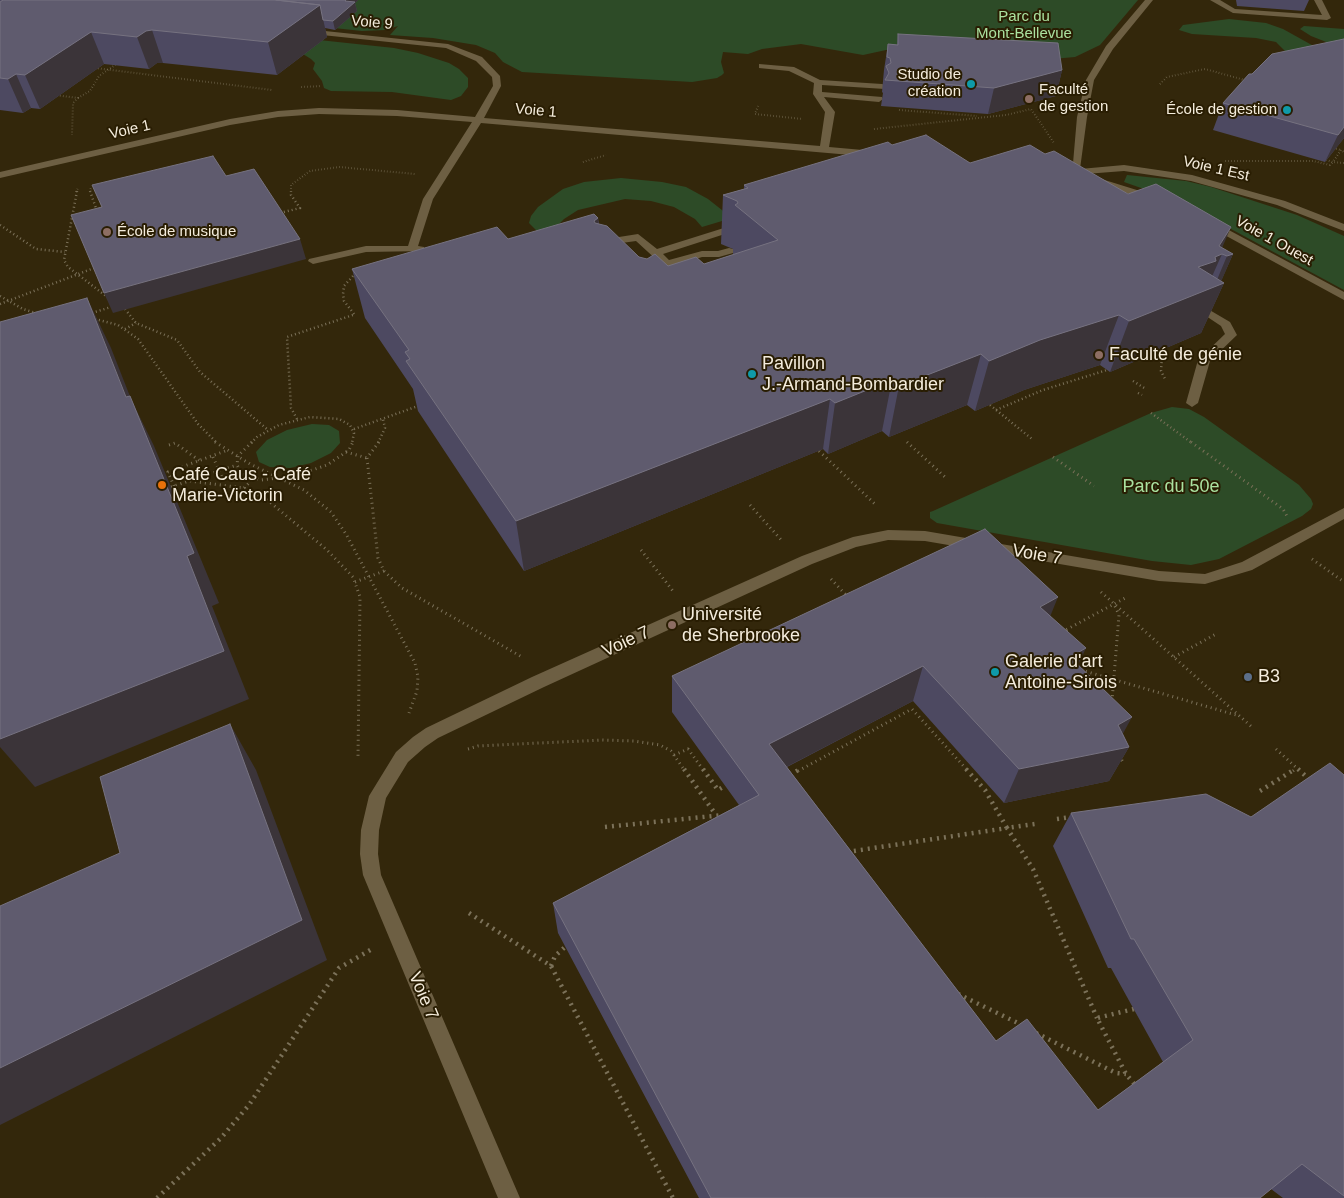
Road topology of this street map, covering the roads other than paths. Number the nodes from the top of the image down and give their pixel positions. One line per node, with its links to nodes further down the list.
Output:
1 (1149, 0): 14 (lane)
2 (1214, 0): 3 (lane)
3 (1318, 0)
4 (293, 30): 10 (lane, Voie 9)
5 (762, 66): 6 (lane)
6 (818, 82): 7 (lane); 8 (lane)
7 (882, 87)
8 (817, 94): 9 (lane); 11 (lane)
9 (879, 99)
10 (476, 121): 11 (lane, Voie 1); 15 (lane, Voie 1); 21 (lane)
11 (824, 150): 12 (lane, Voie 1)
12 (882, 155)
13 (1063, 172): 14 (lane)
14 (1075, 173): 16 (lane); 18 (lane, Voie 1 Est)
15 (0, 175)
16 (1161, 201)
17 (1199, 218): 29 (lane, Voie 1 Ouest)
18 (1344, 228)
19 (727, 230): 24 (lane)
20 (590, 244): 24 (lane)
21 (412, 249): 22 (lane); 25 (lane)
22 (430, 249)
23 (730, 251): 26 (lane)
24 (655, 253): 26 (lane)
25 (313, 261)
26 (668, 265): 27 (lane); 28 (lane)
27 (650, 266)
28 (659, 281)
29 (1344, 297)
30 (1201, 308): 31 (lane)
31 (1192, 403)
32 (1344, 513): 33 (lane, Voie 7)
33 (509, 1198)

